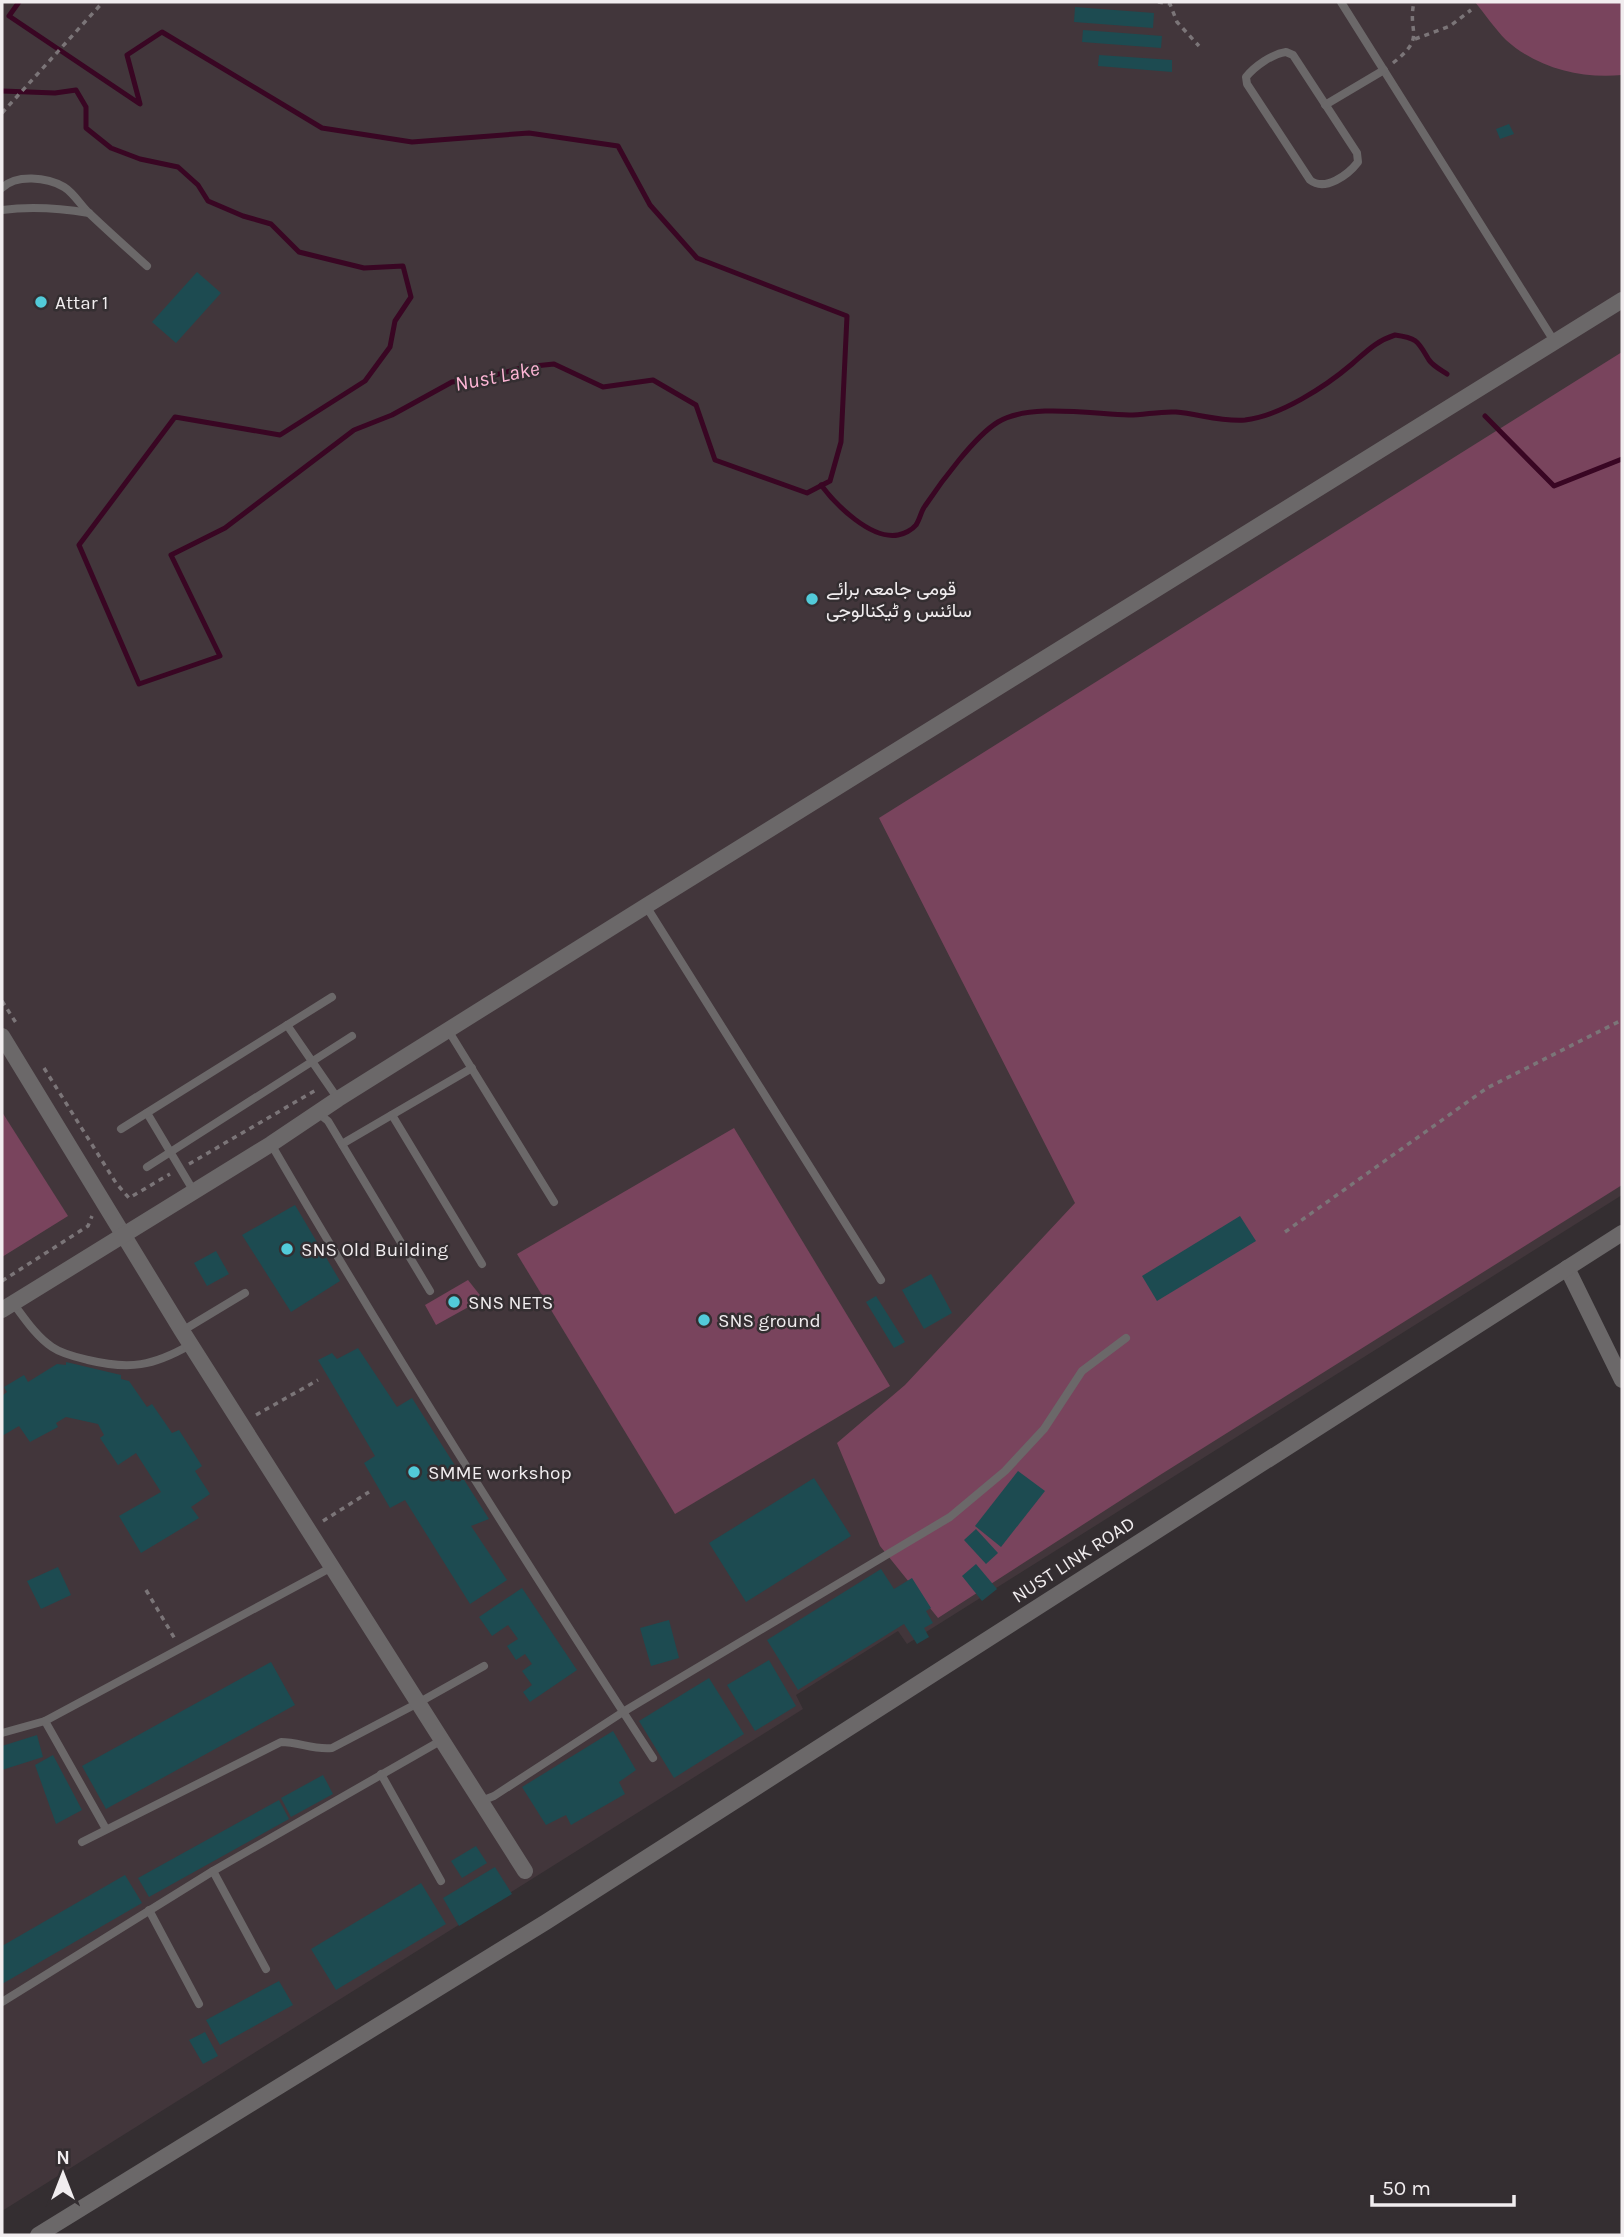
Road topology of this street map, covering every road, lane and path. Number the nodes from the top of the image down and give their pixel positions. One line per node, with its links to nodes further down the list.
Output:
1 (103, 2): 10 (path)
2 (1158, 2): 7 (path)
3 (1341, 2): 8 (lane)
4 (1414, 2): 6 (path)
5 (1471, 10): 6 (path)
6 (1415, 39): 8 (path)
7 (1199, 46)
8 (1384, 70): 9 (lane); 16 (lane)
9 (1325, 105): 9 (lane)
10 (2, 113)
11 (3, 184): 13 (lane)
12 (2, 210): 13 (lane)
13 (89, 213): 14 (lane)
14 (147, 266)
15 (1622, 300): 16 (street)
16 (1554, 341): 17 (street)
17 (646, 906): 23 (street); 48 (lane)
18 (332, 997): 21 (lane)
19 (2, 1001): 22 (path)
20 (1622, 1020): 43 (path)
21 (287, 1025): 27 (lane); 31 (lane)
22 (18, 1027)
23 (448, 1030): 28 (lane); 30 (street)
24 (2, 1036): 45 (street)
25 (352, 1036): 27 (lane)
26 (39, 1061): 39 (path)
27 (312, 1062): 29 (lane); 37 (lane)
28 (472, 1068): 33 (lane); 41 (lane)
29 (327, 1083): 30 (lane); 39 (path)
30 (338, 1099): 32 (street)
31 (147, 1112): 34 (lane); 37 (lane)
32 (318, 1112): 35 (street); 36 (lane)
33 (392, 1115): 36 (lane); 46 (lane)
34 (121, 1129)
35 (271, 1144): 40 (street); 65 (lane)
36 (342, 1144): 50 (lane)
37 (170, 1152): 38 (lane); 39 (lane)
38 (147, 1167)
39 (180, 1169): 40 (lane)
40 (193, 1191): 45 (street)
41 (555, 1202)
42 (89, 1210): 49 (path)
43 (1285, 1232)
44 (1622, 1233): 47 (street, NUST LINK ROAD)
45 (124, 1234): 52 (street); 53 (street)
46 (482, 1264)
47 (1567, 1268): 56 (street); 81 (street, NUST LINK ROAD)
48 (881, 1280)
49 (2, 1281)
50 (430, 1291)
51 (245, 1293): 53 (lane)
52 (7, 1306): 53 (lane)
53 (186, 1338): 60 (street)
54 (1126, 1338): 65 (lane)
55 (318, 1380): 57 (path)
56 (1622, 1380)
57 (254, 1416)
58 (369, 1492): 59 (path)
59 (321, 1522)
60 (332, 1567): 62 (lane); 64 (street)
61 (146, 1590): 62 (path)
62 (181, 1649): 66 (lane)
63 (484, 1666): 64 (lane)
64 (418, 1703): 68 (street); 72 (lane)
65 (623, 1712): 69 (lane); 71 (lane)
66 (45, 1721): 67 (lane); 72 (lane)
67 (2, 1733)
68 (442, 1740): 70 (lane); 71 (street)
69 (653, 1758)
70 (381, 1774): 74 (lane); 76 (lane)
71 (481, 1801): 75 (street)
72 (106, 1829): 73 (lane)
73 (82, 1842)
74 (213, 1871): 77 (lane); 78 (lane)
75 (525, 1871)
76 (441, 1881)
77 (149, 1910): 79 (lane); 80 (lane)
78 (266, 1969)
79 (2, 2002)
80 (199, 2004)
81 (38, 2235)

